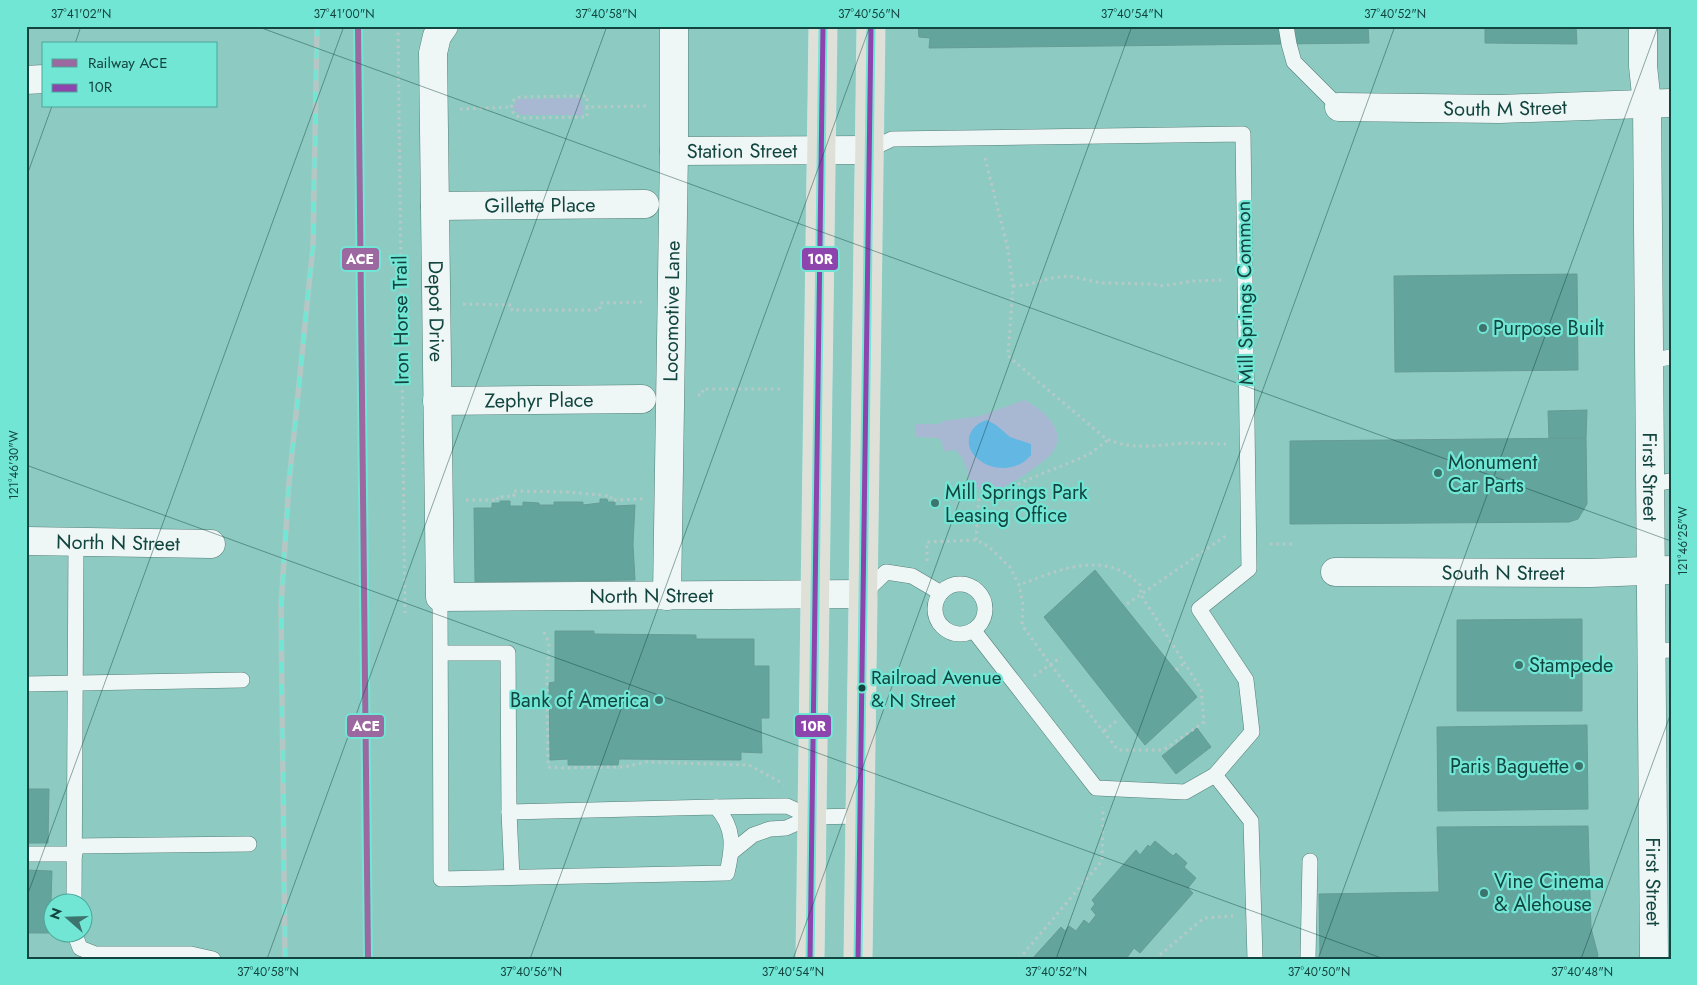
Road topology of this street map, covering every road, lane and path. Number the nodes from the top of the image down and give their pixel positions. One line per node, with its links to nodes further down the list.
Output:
1 (398, 26): 51 (path, Iron Horse Trail)
2 (444, 26): 21 (street, Depot Drive)
3 (674, 26): 18 (street, Locomotive Lane)
4 (823, 26): 19 (main road)
5 (871, 26): 17 (main road)
6 (1286, 26): 14 (lane)
7 (1643, 26): 10 (street, First Street)
8 (42, 79): 9 (street)
9 (26, 80)
10 (1659, 103): 14 (street, South M Street); 26 (street, First Street)
11 (648, 106): 13 (path)
12 (512, 107): 13 (path); 13 (path); 15 (path)
13 (587, 107)
14 (1339, 107)
15 (454, 109)
16 (980, 138): 17 (lane, Mill Springs Common); 22 (lane, Mill Springs Common); 23 (path)
17 (869, 150): 19 (street, Station Street); 45 (main road)
18 (674, 151): 19 (street, Station Street); 48 (street, Locomotive Lane)
19 (822, 151): 46 (main road)
20 (646, 204): 21 (street, Gillette Place)
21 (435, 206): 30 (street, Depot Drive)
22 (1245, 279): 23 (path); 32 (lane, Mill Springs Common)
23 (1013, 286): 31 (path)
24 (646, 302): 25 (path)
25 (457, 304)
26 (1660, 359): 33 (street, First Street)
27 (781, 389): 28 (path)
28 (693, 395)
29 (642, 399): 30 (street, Zephyr Place)
30 (437, 400): 49 (street, Depot Drive)
31 (1108, 440): 32 (path); 37 (path)
32 (1248, 444): 36 (lane, Mill Springs Common)
33 (1661, 482): 41 (street, First Street)
34 (652, 499): 35 (path)
35 (458, 500)
36 (1248, 533): 47 (path); 67 (lane, Mill Springs Common)
37 (976, 540): 43 (path); 44 (path)
38 (26, 541): 39 (street, North N Street)
39 (76, 542): 40 (street, North N Street); 61 (lane)
40 (211, 544)
41 (1661, 569): 42 (street, South N Street); 54 (street, First Street)
42 (1335, 572)
43 (1019, 584): 47 (path); 58 (path)
44 (935, 589): 45 (lane); 52 (lane); 52 (lane)
45 (863, 594): 46 (street, North N Street); 73 (main road)
46 (815, 595): 48 (street, North N Street); 72 (main road)
47 (1140, 595): 50 (path); 57 (path)
48 (666, 596): 49 (street, North N Street)
49 (440, 597): 55 (lane)
50 (1127, 604)
51 (405, 613)
52 (974, 631): 63 (lane)
53 (544, 632): 68 (path)
54 (1661, 651): 66 (street, First Street)
55 (441, 653): 71 (lane); 79 (lane)
56 (1061, 656): 58 (path)
57 (1184, 663): 59 (path); 65 (path)
58 (1050, 664): 63 (path); 65 (path)
59 (1176, 670)
60 (242, 680): 61 (lane)
61 (76, 683): 62 (lane); 75 (lane)
62 (26, 684)
63 (1016, 687): 69 (lane)
64 (1119, 718): 65 (path)
65 (1104, 731)
66 (1662, 762): 90 (street, First Street)
67 (1215, 775): 69 (lane, Mill Springs Common); 81 (lane)
68 (787, 785)
69 (1103, 788): 86 (path)
70 (716, 807): 71 (lane); 72 (lane); 76 (lane)
71 (509, 812): 79 (lane)
72 (812, 816): 73 (lane); 76 (lane); 84 (main road)
73 (860, 816): 85 (main road)
74 (249, 844): 75 (lane)
75 (75, 850): 77 (lane); 80 (lane)
76 (732, 852): 79 (lane)
77 (26, 854)
78 (1310, 861): 89 (lane)
79 (512, 878)
80 (74, 892)
81 (1254, 915): 87 (path); 88 (lane)
82 (78, 942): 83 (lane)
83 (213, 959)
84 (810, 959)
85 (858, 959)
86 (1019, 959)
87 (1155, 959)
88 (1255, 959)
89 (1308, 959)
90 (1654, 959)

